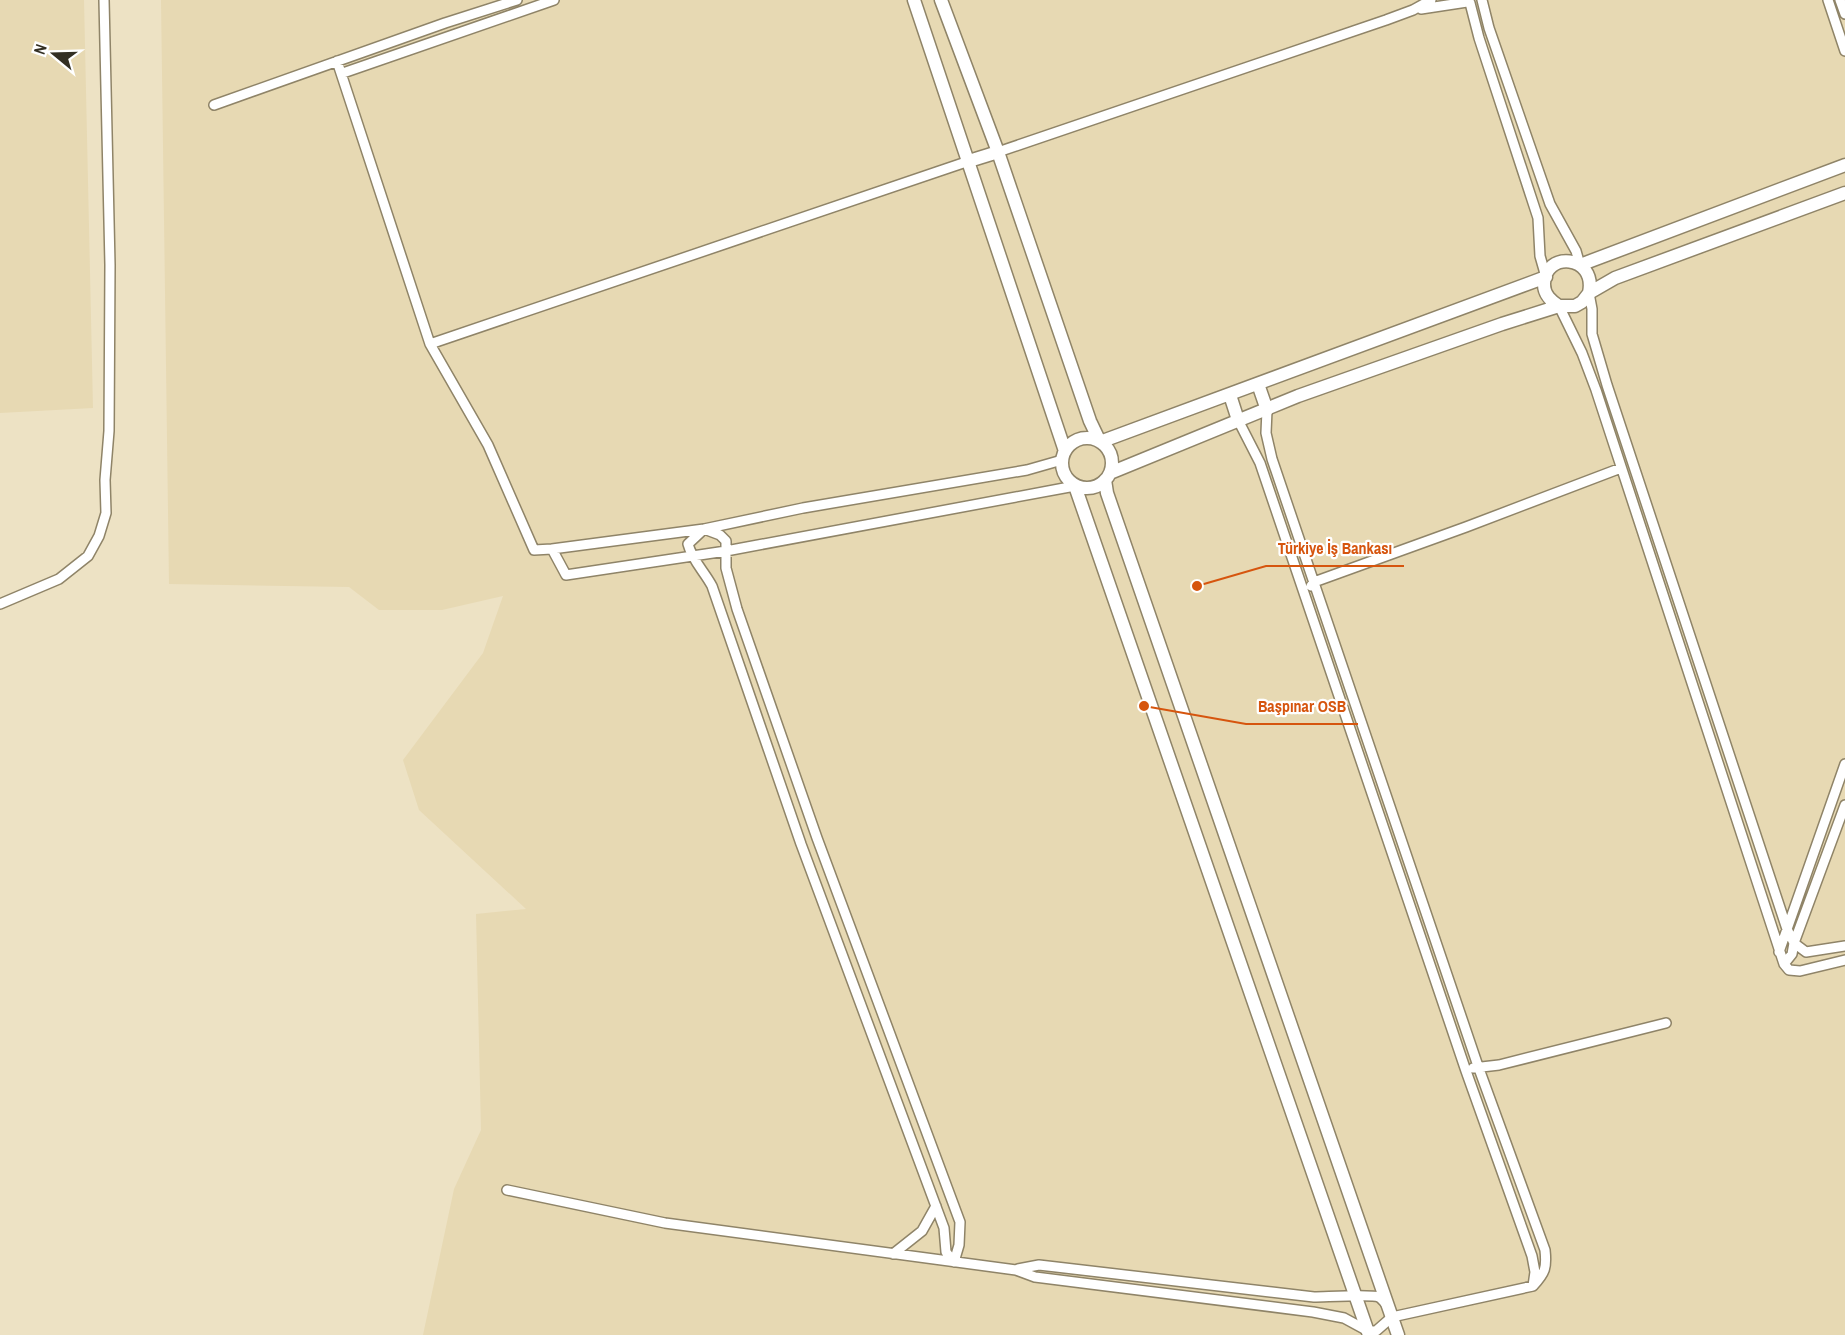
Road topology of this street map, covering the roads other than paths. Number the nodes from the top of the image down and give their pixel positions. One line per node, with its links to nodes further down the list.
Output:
1 (104, 0): 40 (street)
2 (517, 0): 13 (street)
3 (554, 0): 14 (street)
4 (914, 0): 17 (street)
5 (941, 0): 16 (street)
6 (1431, 0): 10 (street)
7 (1828, 0): 12 (street)
8 (1840, 0): 11 (street)
9 (1472, 1): 10 (street); 20 (street); 21 (street)
10 (1413, 10): 16 (street)
11 (1845, 14)
12 (1845, 51)
13 (337, 61): 14 (street); 15 (street)
14 (343, 73): 24 (street)
15 (214, 105)
16 (998, 152): 17 (street); 29 (street)
17 (969, 161): 24 (street); 30 (street)
18 (1845, 165): 20 (street)
19 (1845, 193): 22 (street)
20 (1580, 265): 21 (street); 22 (street)
21 (1546, 277): 23 (street); 25 (street)
22 (1589, 293): 23 (street); 47 (street)
23 (1559, 306): 27 (street); 31 (street)
24 (430, 344): 35 (street)
25 (1258, 384): 26 (street); 27 (street)
26 (1230, 395): 28 (street); 29 (street)
27 (1267, 410): 28 (street); 38 (street)
28 (1238, 420): 32 (street); 39 (street)
29 (1100, 442): 30 (street); 32 (street)
30 (1064, 456): 33 (street); 34 (street)
31 (1621, 468): 38 (street); 50 (street)
32 (1108, 477): 33 (street); 67 (street)
33 (1075, 486): 36 (street); 65 (street)
34 (704, 529): 35 (street); 36 (street); 37 (street)
35 (552, 549): 37 (street)
36 (726, 551): 37 (street); 61 (street)
37 (691, 556): 59 (street)
38 (1314, 582): 39 (street); 41 (street)
39 (1305, 596): 42 (street)
40 (0, 604)
41 (1352, 693): 42 (street); 45 (street)
42 (1340, 697): 46 (street)
43 (1845, 764): 47 (street)
44 (1845, 805): 48 (street)
45 (1400, 833): 46 (street); 56 (street)
46 (1387, 837): 57 (street)
47 (1787, 929): 48 (street); 50 (street)
48 (1794, 943): 51 (street); 52 (street)
49 (1845, 946): 51 (street)
50 (1779, 952): 54 (street)
51 (1806, 952): 52 (street)
52 (1792, 954): 54 (street)
53 (1845, 960): 54 (street)
54 (1784, 964)
55 (1666, 1023): 56 (street)
56 (1478, 1066): 57 (street); 63 (street)
57 (1466, 1071): 63 (street)
58 (507, 1190): 60 (street)
59 (936, 1206): 60 (street); 61 (street)
60 (893, 1254): 61 (street)
61 (954, 1262): 62 (street)
62 (1016, 1270): 64 (street); 66 (street)
63 (1533, 1286): 67 (street)
64 (1226, 1288): 65 (street); 66 (street)
65 (1356, 1297): 67 (street); 68 (street)
66 (1224, 1301): 68 (street)
67 (1390, 1311): 68 (street); 69 (street)
68 (1368, 1333)
69 (1398, 1335)

